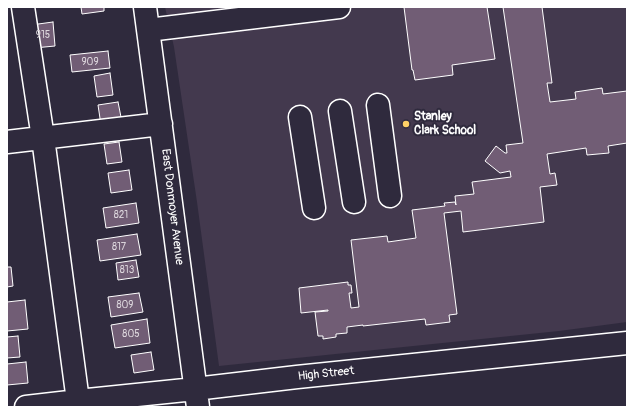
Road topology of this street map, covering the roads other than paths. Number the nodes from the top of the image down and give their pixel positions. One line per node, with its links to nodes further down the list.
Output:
1 (23, 7): 9 (street)
2 (144, 7): 4 (street, East Donmoyer Avenue)
3 (339, 7): 4 (street)
4 (148, 30): 8 (street, East Donmoyer Avenue)
5 (378, 105): 11 (street)
6 (340, 111): 12 (street)
7 (300, 117): 13 (street)
8 (161, 124): 9 (street); 15 (street, East Donmoyer Avenue)
9 (43, 138): 10 (street); 16 (street)
10 (7, 142)
11 (390, 196)
12 (354, 202)
13 (314, 208)
14 (627, 343): 15 (street, High Street)
15 (196, 398): 16 (street, High Street)
16 (78, 400): 17 (street, High Street)
17 (26, 407)

